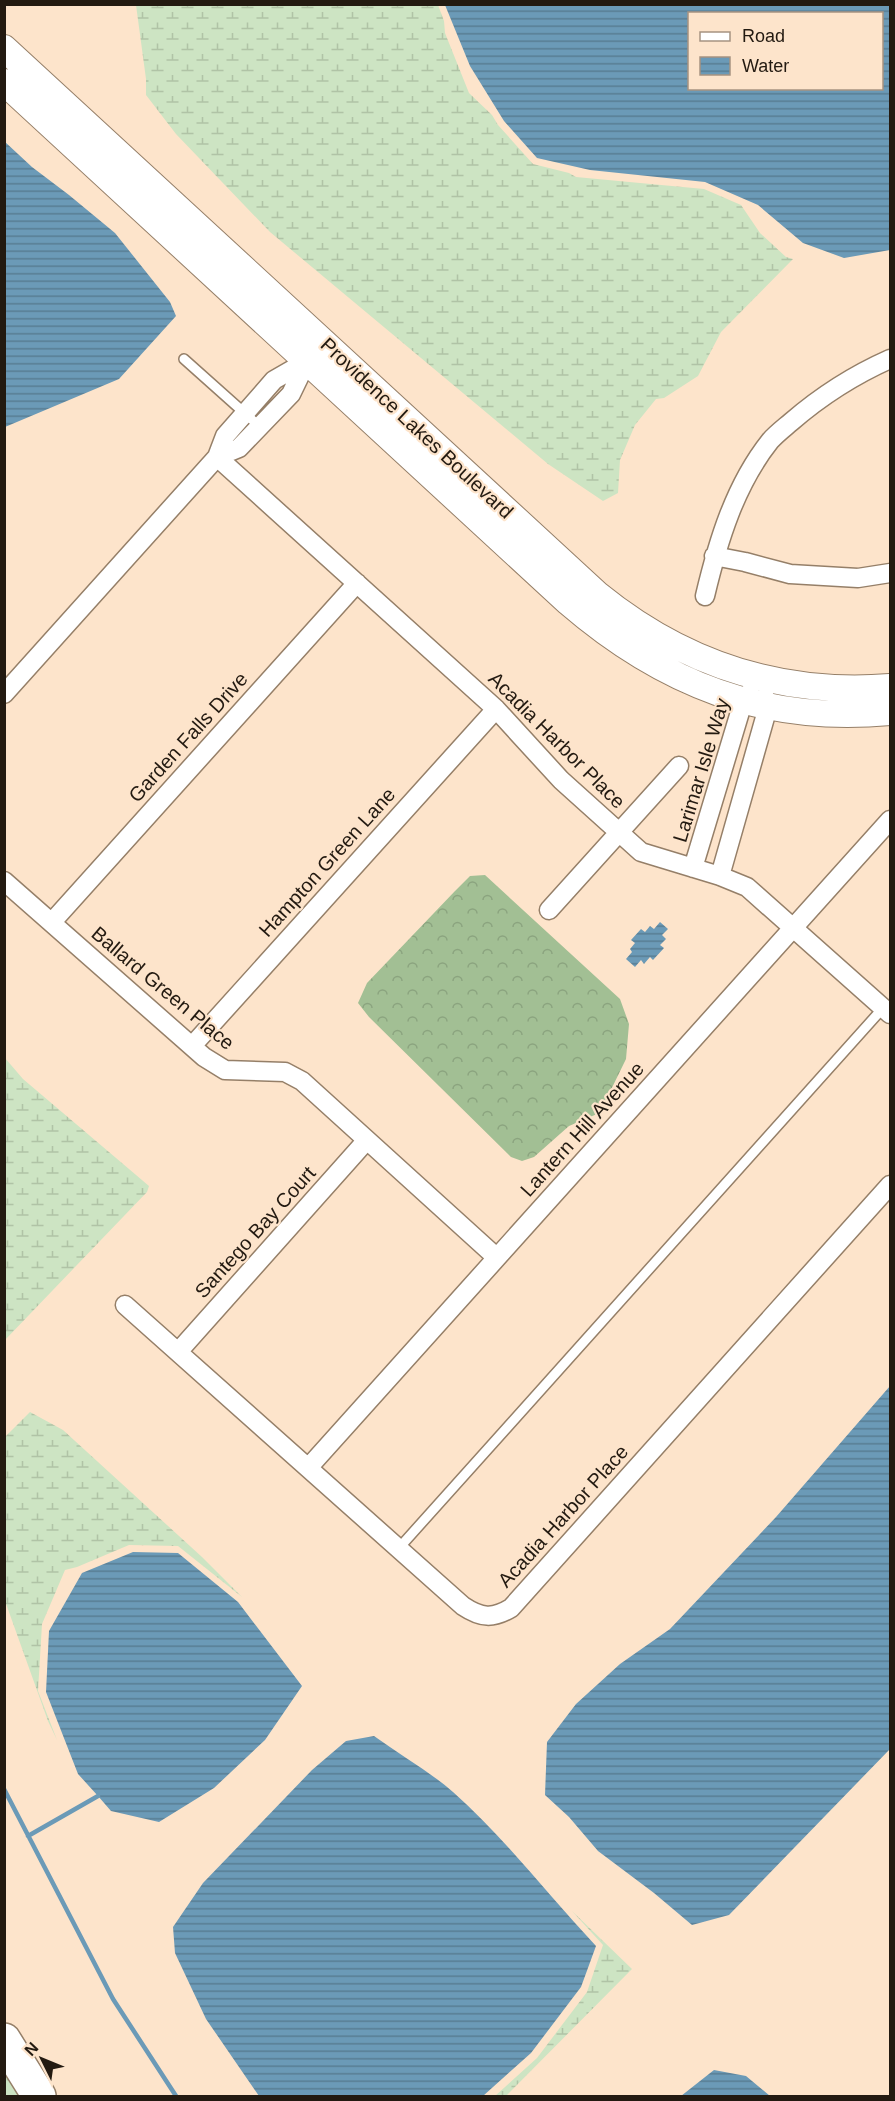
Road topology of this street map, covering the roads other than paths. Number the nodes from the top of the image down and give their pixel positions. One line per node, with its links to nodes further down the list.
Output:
1 (4, 48): 3 (street, Providence Lakes Boulevard)
2 (4, 82): 3 (street, Providence Lakes Boulevard)
3 (315, 351): 6 (street); 7 (street); 13 (street, Providence Lakes Boulevard); 16 (street, Providence Lakes Boulevard)
4 (184, 359): 6 (lane)
5 (891, 359): 9 (street)
6 (245, 413): 7 (lane); 8 (street)
7 (260, 426): 8 (street)
8 (217, 457): 11 (street, Acadia Harbor Place); 15 (street)
9 (714, 556): 10 (street); 12 (street)
10 (891, 573)
11 (357, 583): 18 (street, Acadia Harbor Place); 29 (street, Garden Falls Drive)
12 (705, 596)
13 (759, 678): 14 (street, Providence Lakes Boulevard); 16 (street, Larimar Isle Way); 17 (street)
14 (891, 687)
15 (4, 694)
16 (744, 702): 17 (street, Providence Lakes Boulevard); 21 (street, Larimar Isle Way)
17 (768, 707): 19 (street, Providence Lakes Boulevard); 23 (street)
18 (496, 709): 24 (street, Acadia Harbor Place); 32 (street, Hampton Green Lane)
19 (891, 712)
20 (679, 766): 24 (street)
21 (709, 820): 23 (street); 25 (street, Larimar Isle Way)
22 (891, 820): 30 (street, Lantern Hill Avenue)
23 (734, 826): 26 (street)
24 (619, 833): 25 (street, Acadia Harbor Place); 28 (street)
25 (693, 868): 26 (street, Acadia Harbor Place)
26 (720, 876): 30 (street, Acadia Harbor Place)
27 (4, 881): 29 (street, Ballard Green Place)
28 (549, 910)
29 (52, 922): 32 (street, Ballard Green Place)
30 (794, 927): 31 (street, Acadia Harbor Place); 35 (street, Lantern Hill Avenue)
31 (887, 1011): 39 (lane)
32 (192, 1046): 33 (street, Ballard Green Place)
33 (366, 1141): 35 (street, Ballard Green Place); 37 (street, Santego Bay Court)
34 (891, 1185): 39 (street, Acadia Harbor Place)
35 (496, 1257): 38 (street, Lantern Hill Avenue)
36 (125, 1305): 37 (street, Acadia Harbor Place)
37 (178, 1352): 38 (street, Acadia Harbor Place)
38 (308, 1468): 39 (street, Acadia Harbor Place)
39 (399, 1548)
40 (4, 2040): 41 (highway)
41 (39, 2097)

